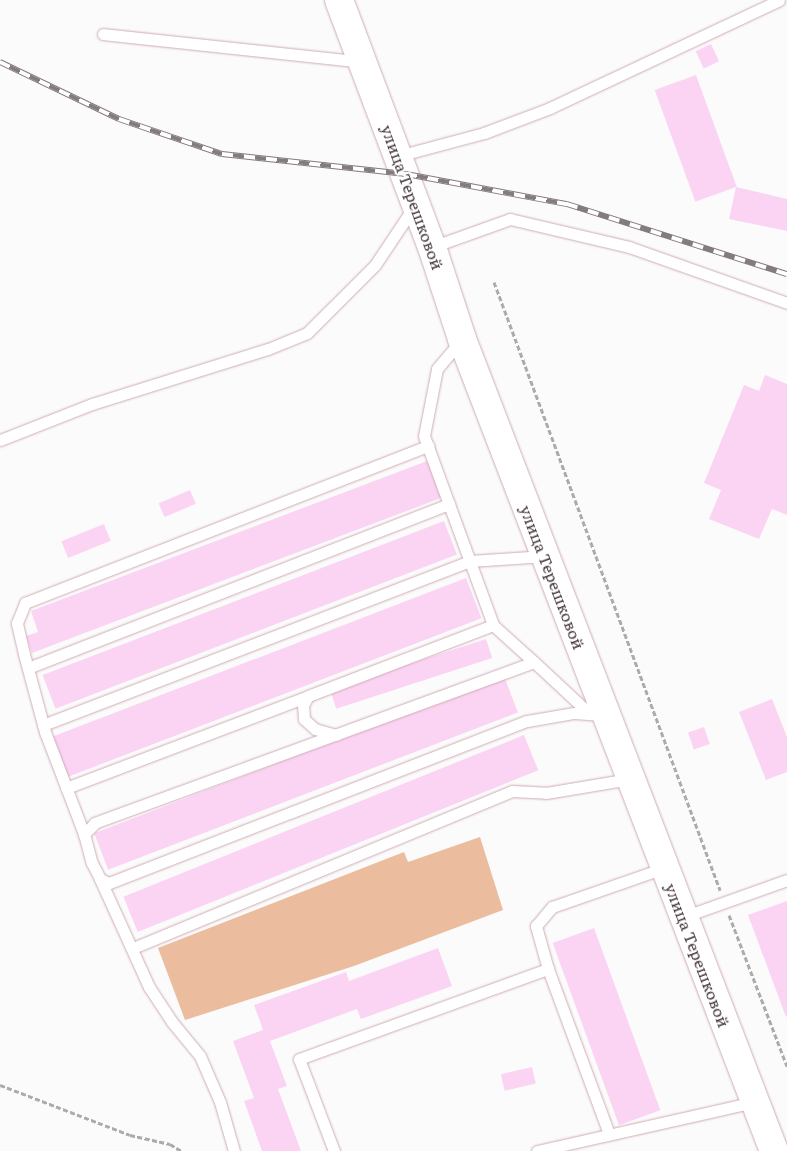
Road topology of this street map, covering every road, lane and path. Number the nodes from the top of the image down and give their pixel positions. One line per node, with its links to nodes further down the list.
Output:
1 (339, 0): 4 (street, улица Терешковой)
2 (778, 0): 5 (lane)
3 (103, 34): 4 (lane)
4 (363, 62): 5 (street, улица Терешковой)
5 (398, 156): 6 (street, улица Терешковой)
6 (416, 204): 7 (street, улица Терешковой); 11 (lane)
7 (432, 247): 9 (lane); 10 (street, улица Терешковой)
8 (494, 282): 29 (path)
9 (787, 303)
10 (462, 339): 12 (lane); 14 (street, улица Терешковой)
11 (0, 440)
12 (428, 446): 13 (lane); 18 (lane)
13 (450, 504): 15 (lane); 18 (lane)
14 (544, 556): 15 (lane); 20 (street, улица Терешковой)
15 (470, 561): 16 (lane); 21 (lane)
16 (493, 625): 17 (lane); 19 (lane)
17 (534, 662): 20 (lane); 22 (lane)
18 (28, 668): 21 (lane)
19 (308, 696): 22 (lane); 24 (lane)
20 (598, 714): 23 (street, улица Терешковой); 27 (lane)
21 (43, 726): 24 (lane)
22 (336, 735): 25 (lane)
23 (630, 779): 26 (street, улица Терешковой); 31 (lane)
24 (66, 788): 25 (lane)
25 (84, 834): 27 (lane)
26 (664, 868): 30 (street, улица Терешковой); 32 (lane)
27 (100, 879): 31 (lane)
28 (787, 880): 29 (lane)
29 (725, 903): 30 (lane); 33 (path)
30 (683, 918): 35 (street, улица Терешковой)
31 (133, 948): 38 (lane)
32 (548, 969): 36 (lane); 39 (lane)
33 (787, 1066)
34 (0, 1085): 37 (path)
35 (755, 1102): 36 (lane); 41 (street, улица Терешковой)
36 (609, 1134): 40 (lane)
37 (181, 1151)
38 (234, 1151)
39 (334, 1151)
40 (537, 1151)
41 (774, 1151)

